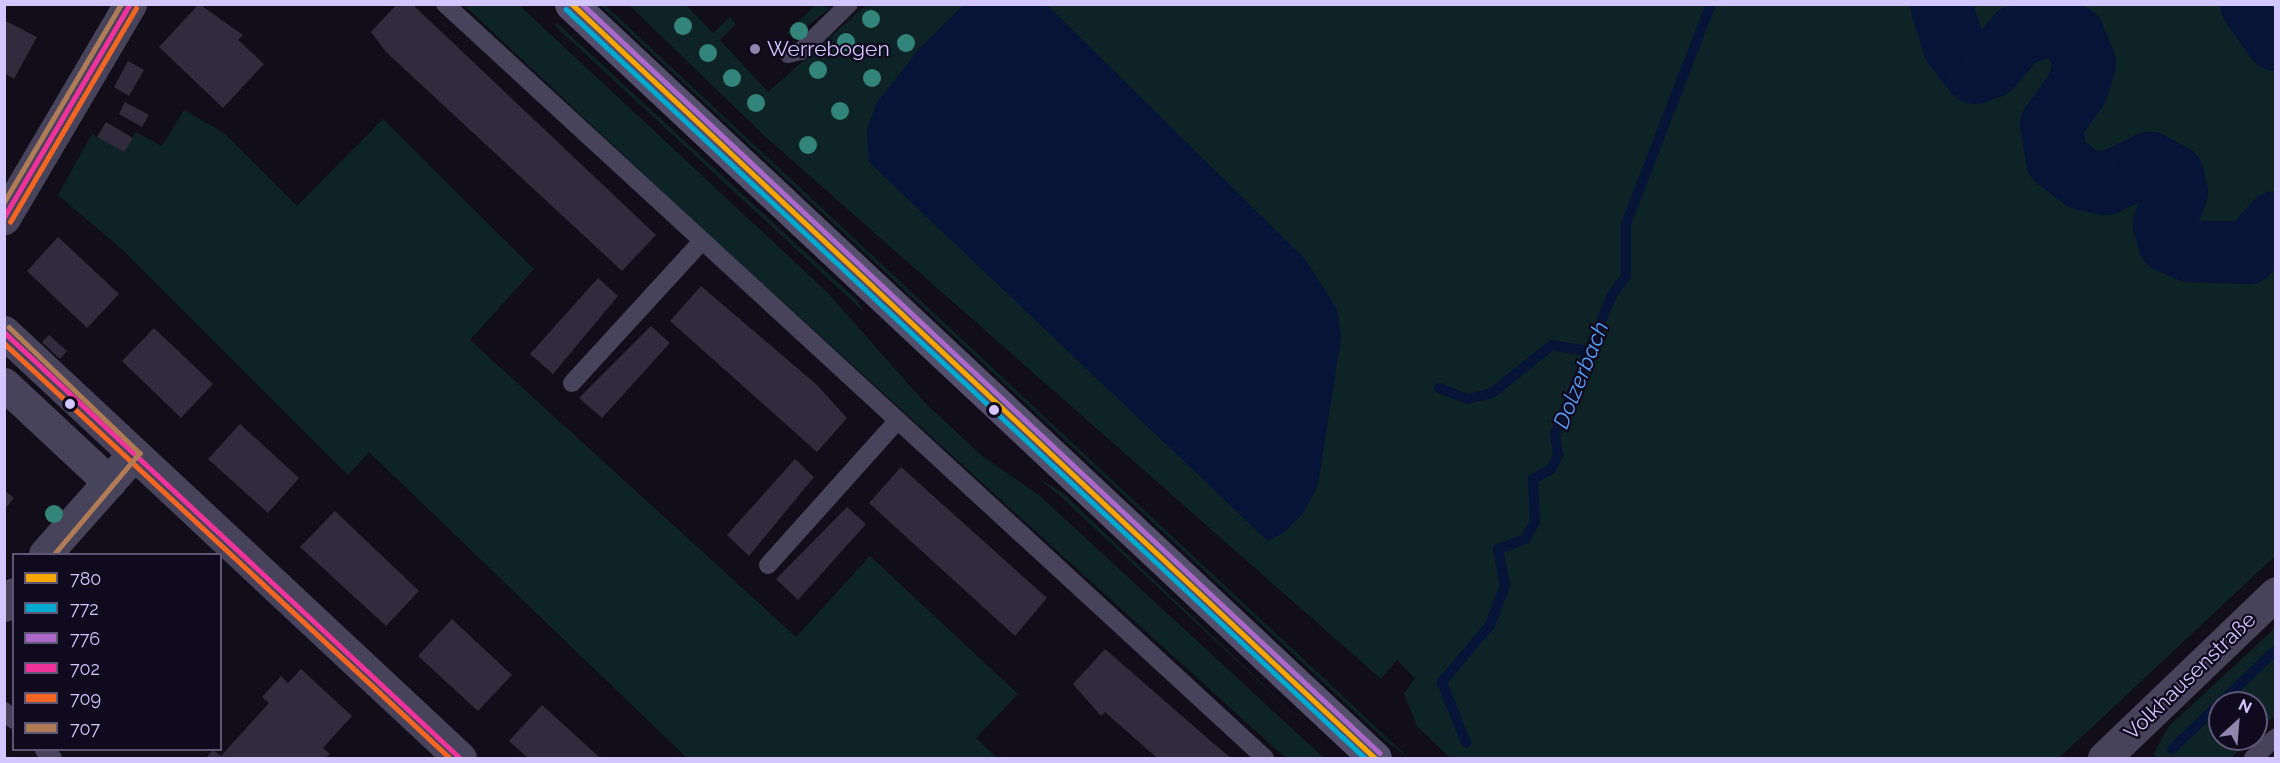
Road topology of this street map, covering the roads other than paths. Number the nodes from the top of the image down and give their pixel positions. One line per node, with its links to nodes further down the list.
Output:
1 (445, 4): 7 (lane)
2 (571, 4): 21 (main road)
3 (849, 4): 5 (lane)
4 (121, 7): 6 (street)
5 (788, 54)
6 (4, 218)
7 (702, 242): 9 (lane); 11 (lane)
8 (4, 332): 12 (street)
9 (572, 383)
10 (4, 384): 13 (street)
11 (897, 421): 15 (lane); 20 (lane)
12 (133, 455): 13 (street); 19 (street)
13 (109, 482): 14 (street)
14 (47, 553)
15 (768, 565)
16 (2276, 593): 18 (street, Volkhausenstraße)
17 (2276, 737): 22 (lane)
18 (2105, 758)
19 (460, 759)
20 (1265, 759)
21 (1376, 759)
22 (2253, 759)

